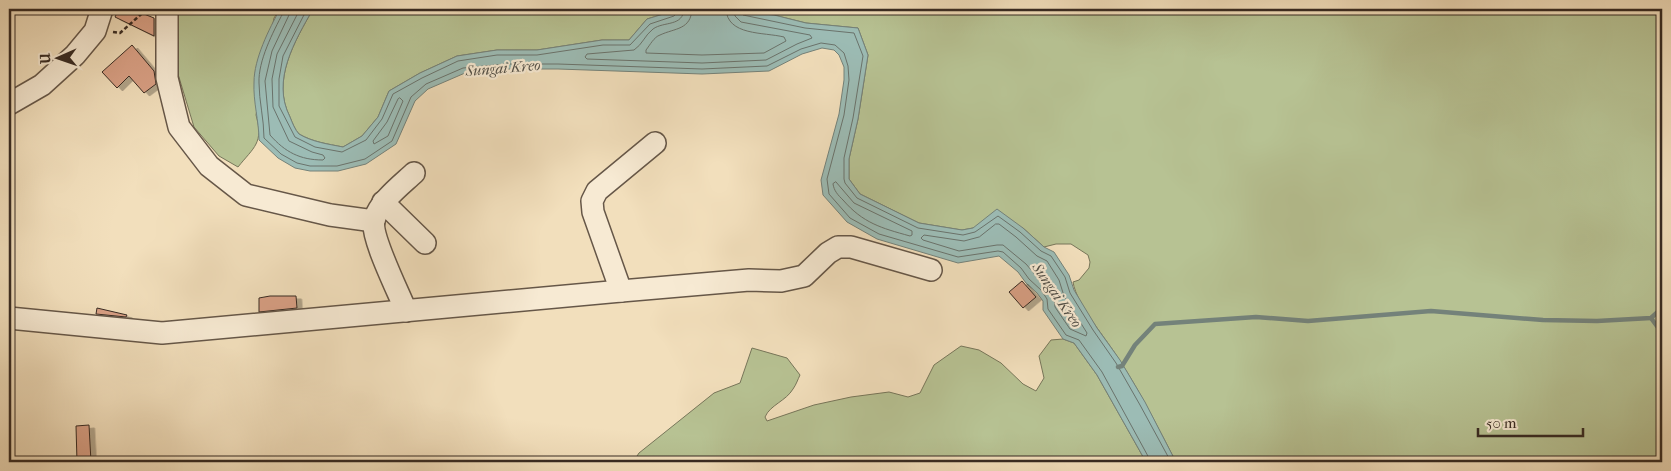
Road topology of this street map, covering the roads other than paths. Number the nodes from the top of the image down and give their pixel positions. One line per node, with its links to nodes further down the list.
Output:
1 (102, 9): 3 (street)
2 (167, 9): 6 (street)
3 (9, 104)
4 (655, 143): 9 (street)
5 (414, 173): 6 (street)
6 (379, 212): 7 (street); 10 (street)
7 (425, 243)
8 (931, 270): 9 (street)
9 (620, 291): 10 (street)
10 (406, 310): 11 (street)
11 (9, 318)

